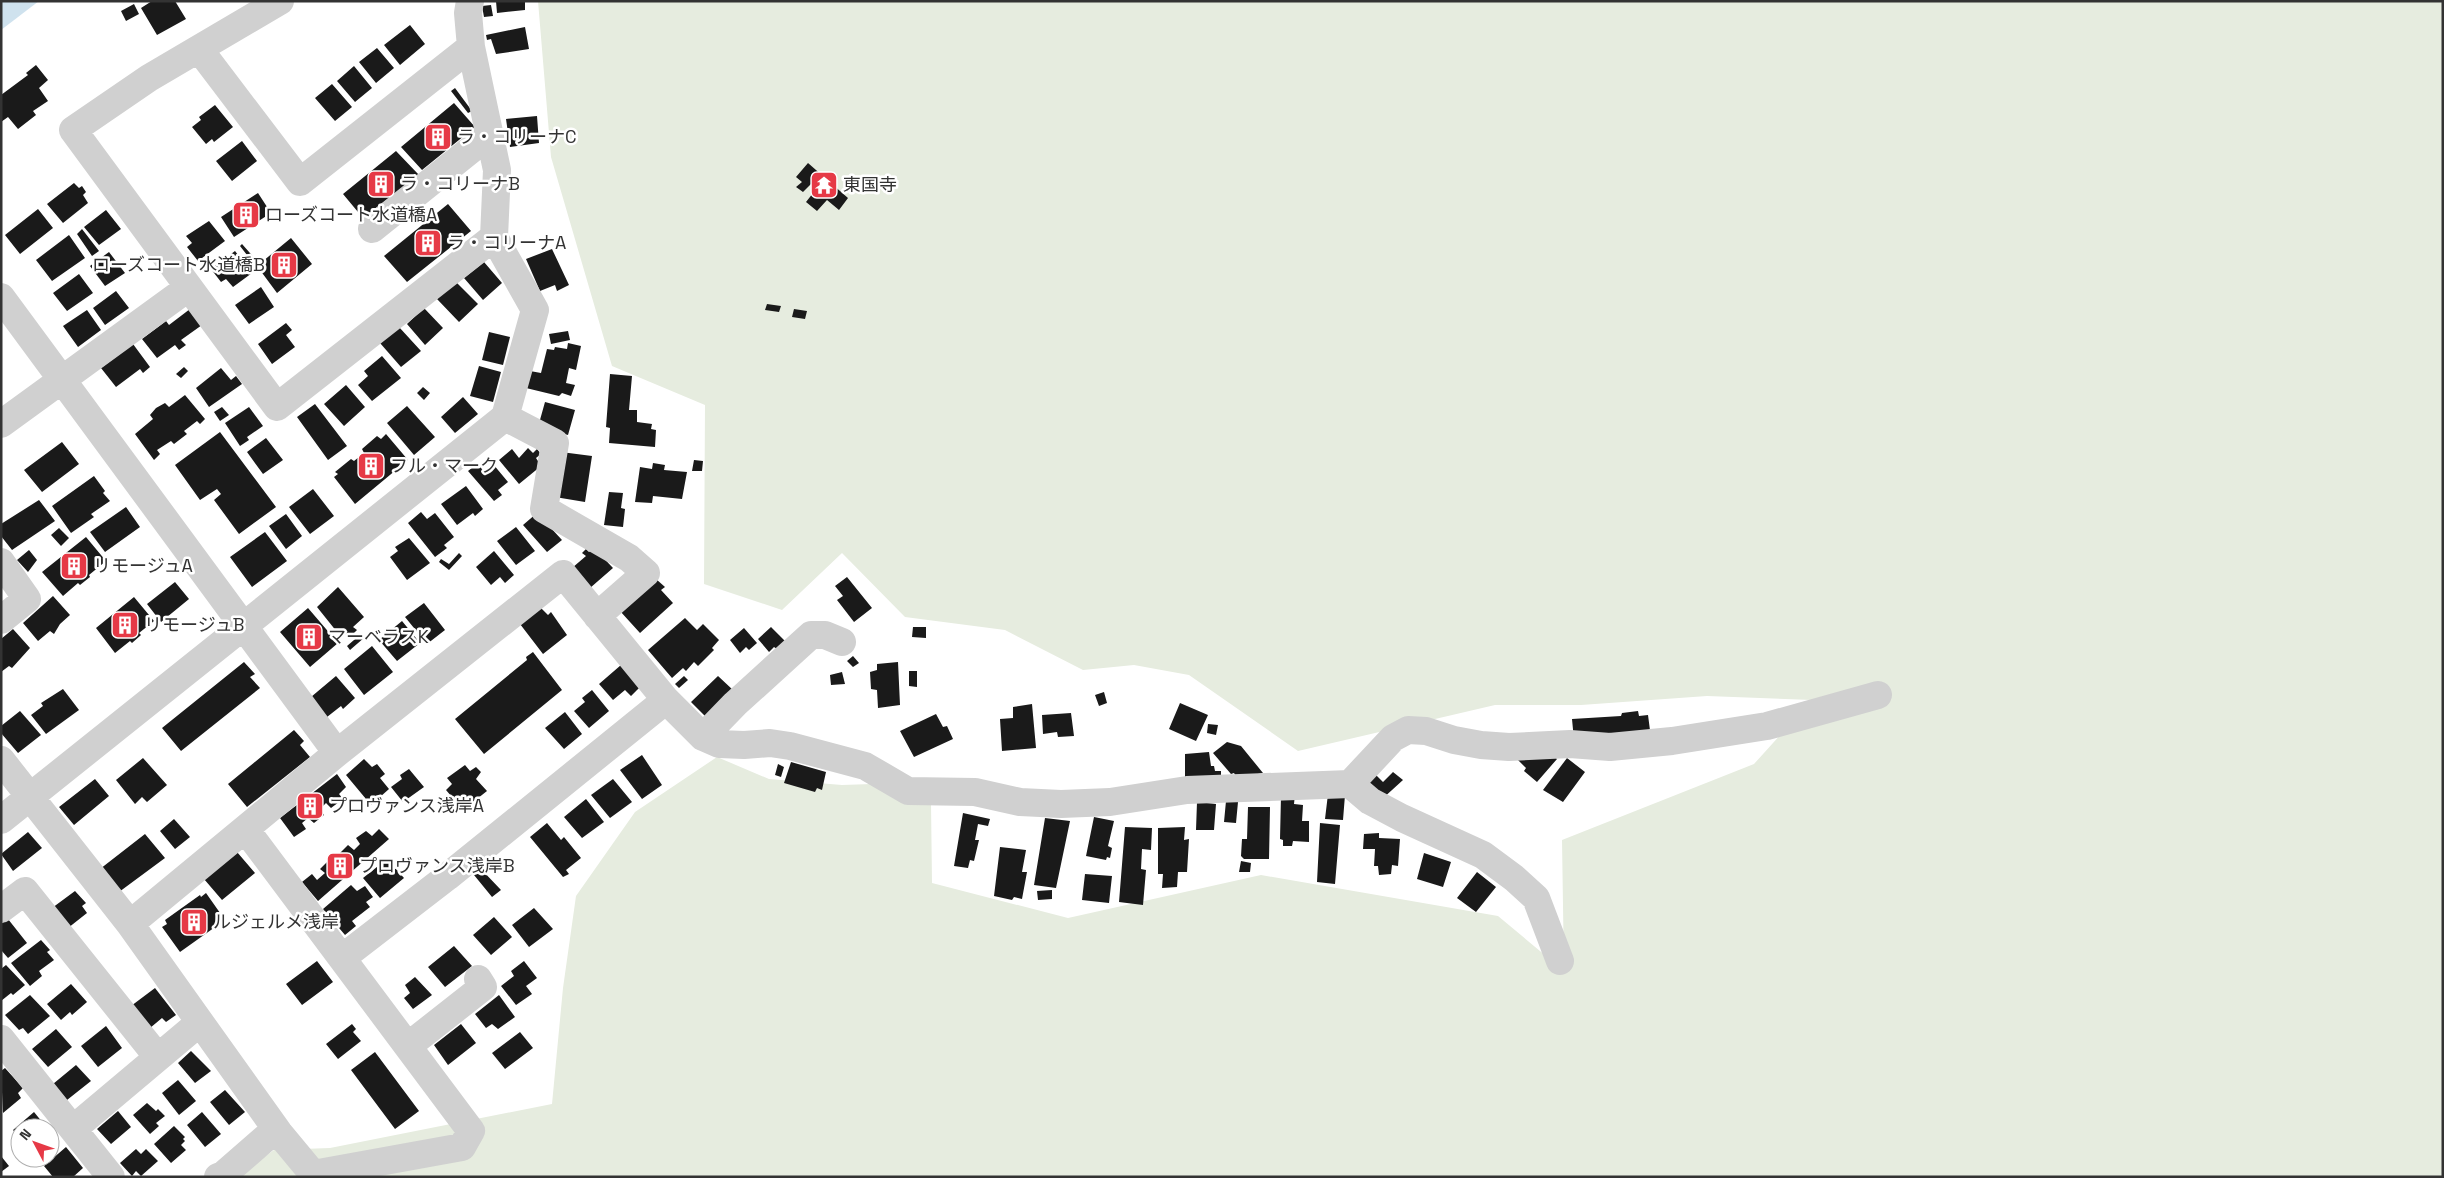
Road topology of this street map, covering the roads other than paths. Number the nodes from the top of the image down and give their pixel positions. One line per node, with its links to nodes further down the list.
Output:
1 (280, 1): 4 (street)
2 (470, 1): 3 (street)
3 (471, 47): 4 (street); 5 (street)
4 (199, 49): 8 (street)
5 (489, 135): 6 (street); 7 (street)
6 (372, 228)
7 (494, 237): 8 (street); 11 (street)
8 (188, 288): 10 (street)
9 (1, 297): 10 (street)
10 (63, 380): 12 (street); 16 (street)
11 (505, 417): 14 (street); 16 (street)
12 (1, 424)
13 (1, 562): 15 (street)
14 (597, 616): 19 (street); 21 (street)
15 (1, 620)
16 (243, 625): 21 (street); 24 (street)
17 (842, 642): 20 (street)
18 (1878, 695): 23 (street)
19 (666, 700): 20 (street); 29 (street)
20 (702, 737): 23 (street)
21 (337, 753): 26 (street)
22 (1, 760): 24 (street)
23 (1350, 784): 30 (street)
24 (30, 796): 25 (street); 28 (street)
25 (1, 820)
26 (246, 830): 28 (street); 29 (street)
27 (1, 909): 35 (street)
28 (130, 924): 32 (street)
29 (342, 958): 34 (street)
30 (1560, 961)
31 (478, 979): 34 (street)
32 (198, 1023): 35 (street); 37 (street)
33 (1, 1039): 36 (street)
34 (408, 1046): 37 (street)
35 (157, 1056): 36 (street)
36 (73, 1129): 38 (street)
37 (276, 1129): 39 (street)
38 (111, 1177)
39 (218, 1177)

